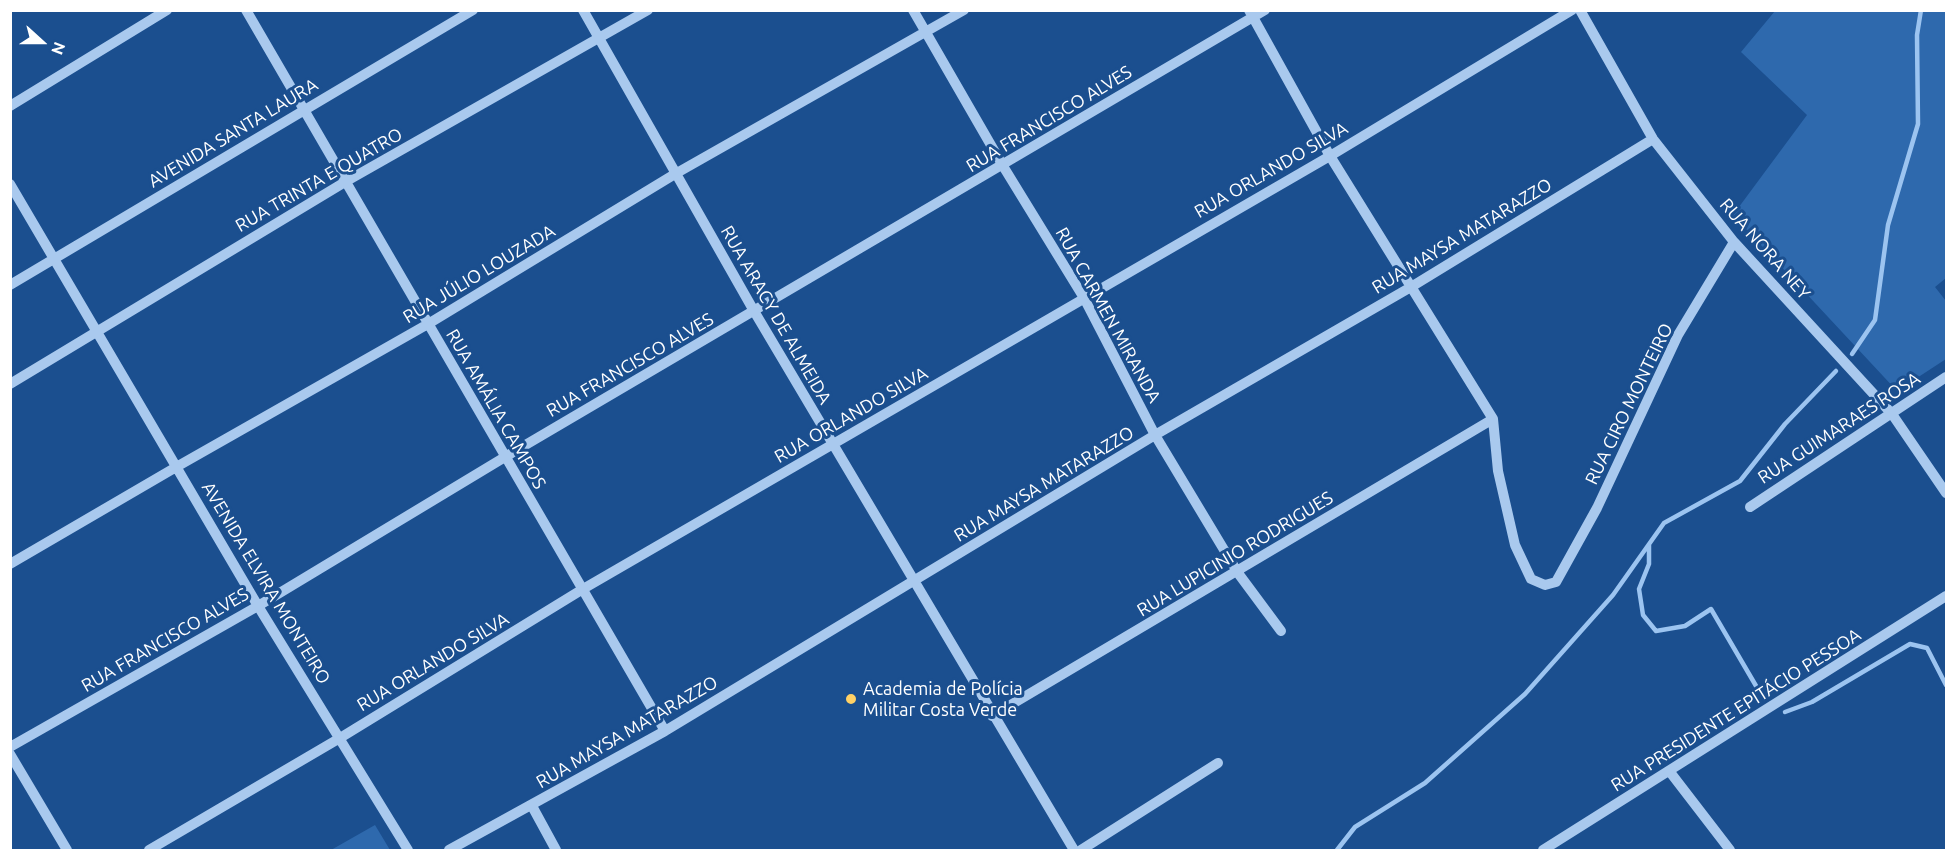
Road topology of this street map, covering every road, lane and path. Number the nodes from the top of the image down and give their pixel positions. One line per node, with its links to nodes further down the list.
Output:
1 (167, 10): 14 (street)
2 (246, 10): 15 (street, RUA AMÁLIA CAMPOS)
3 (473, 10): 15 (street, AVENIDA SANTA LAURA)
4 (583, 10): 13 (street, RUA ARACY DE ALMEIDA)
5 (648, 10): 13 (street, RUA TRINTA E QUATRO)
6 (913, 10): 12 (street, RUA CARMEN MIRANDA)
7 (964, 10): 12 (street, RUA JÚLIO LOUZADA)
8 (1265, 10): 11 (street, RUA FRANCISCO ALVES)
9 (1572, 10): 17 (street, RUA ORLANDO SILVA)
10 (1580, 10): 16 (street, RUA NORA NEY)
11 (1251, 14): 17 (street); 18 (street, RUA FRANCISCO ALVES)
12 (926, 34): 18 (street, RUA CARMEN MIRANDA); 19 (street, RUA JÚLIO LOUZADA)
13 (600, 40): 19 (street, RUA ARACY DE ALMEIDA); 20 (street, RUA TRINTA E QUATRO)
14 (10, 106)
15 (304, 111): 20 (street, RUA AMÁLIA CAMPOS); 23 (street, AVENIDA SANTA LAURA)
16 (1653, 139): 22 (street, RUA NORA NEY); 25 (street, RUA MAYSA MATARAZZO)
17 (1330, 156): 25 (street); 26 (street, RUA ORLANDO SILVA)
18 (1003, 166): 26 (street, RUA CARMEN MIRANDA); 27 (street, RUA FRANCISCO ALVES)
19 (675, 174): 27 (street, RUA ARACY DE ALMEIDA); 28 (street, RUA JÚLIO LOUZADA)
20 (345, 182): 28 (street, RUA AMÁLIA CAMPOS); 29 (street, RUA TRINTA E QUATRO)
21 (10, 184): 23 (street)
22 (1734, 242): 32 (street, RUA NORA NEY); 33 (street, RUA CIRO MONTEIRO)
23 (56, 258): 24 (street, AVENIDA SANTA LAURA); 29 (street)
24 (10, 285)
25 (1411, 287): 33 (street); 34 (street, RUA MAYSA MATARAZZO)
26 (1084, 298): 34 (street, RUA CARMEN MIRANDA); 35 (street, RUA ORLANDO SILVA)
27 (754, 311): 35 (street, RUA ARACY DE ALMEIDA); 36 (street, RUA FRANCISCO ALVES)
28 (428, 324): 36 (street, RUA AMÁLIA CAMPOS); 37 (street, RUA JÚLIO LOUZADA)
29 (97, 332): 31 (street, RUA TRINTA E QUATRO); 37 (street, AVENIDA ELVIRA MONTEIRO)
30 (1947, 377): 32 (street, RUA GUIMARAES ROSA)
31 (10, 384)
32 (1892, 414): 38 (street, RUA NORA NEY); 39 (street, RUA GUIMARAES ROSA)
33 (1493, 419): 41 (street, RUA LUPICINIO RODRIGUES)
34 (1155, 435): 41 (street, RUA CARMEN MIRANDA); 42 (street, RUA MAYSA MATARAZZO)
35 (833, 446): 42 (street, RUA ARACY DE ALMEIDA); 43 (street, RUA ORLANDO SILVA)
36 (505, 457): 43 (street, RUA AMÁLIA CAMPOS); 45 (street, RUA FRANCISCO ALVES)
37 (178, 466): 40 (street, RUA JÚLIO LOUZADA); 45 (street, AVENIDA ELVIRA MONTEIRO)
38 (1947, 493)
39 (1750, 507)
40 (10, 564)
41 (1238, 573): 46 (street, RUA CARMEN MIRANDA); 47 (street, RUA LUPICINIO RODRIGUES)
42 (915, 582): 47 (street, RUA ARACY DE ALMEIDA); 48 (street, RUA MAYSA MATARAZZO)
43 (582, 589): 48 (street, RUA AMÁLIA CAMPOS); 49 (street, RUA ORLANDO SILVA)
44 (1947, 596): 53 (street, RUA PRESIDENTE EPITÁCIO PESSOA)
45 (258, 606): 49 (street, AVENIDA ELVIRA MONTEIRO); 50 (street, RUA FRANCISCO ALVES)
46 (1281, 631)
47 (992, 716): 60 (street, RUA ARACY DE ALMEIDA)
48 (664, 731): 54 (street, RUA MAYSA MATARAZZO)
49 (340, 738): 56 (street, RUA ORLANDO SILVA); 57 (street, AVENIDA ELVIRA MONTEIRO)
50 (10, 747)
51 (10, 754): 55 (street)
52 (1218, 763): 61 (street)
53 (1670, 772): 62 (street, RUA PRESIDENTE EPITÁCIO PESSOA); 63 (street)
54 (532, 806): 58 (street, RUA MAYSA MATARAZZO); 59 (street)
55 (67, 850)
56 (149, 850)
57 (408, 850)
58 (449, 850)
59 (556, 850)
60 (1074, 850)
61 (1081, 850)
62 (1543, 850)
63 (1730, 850)

